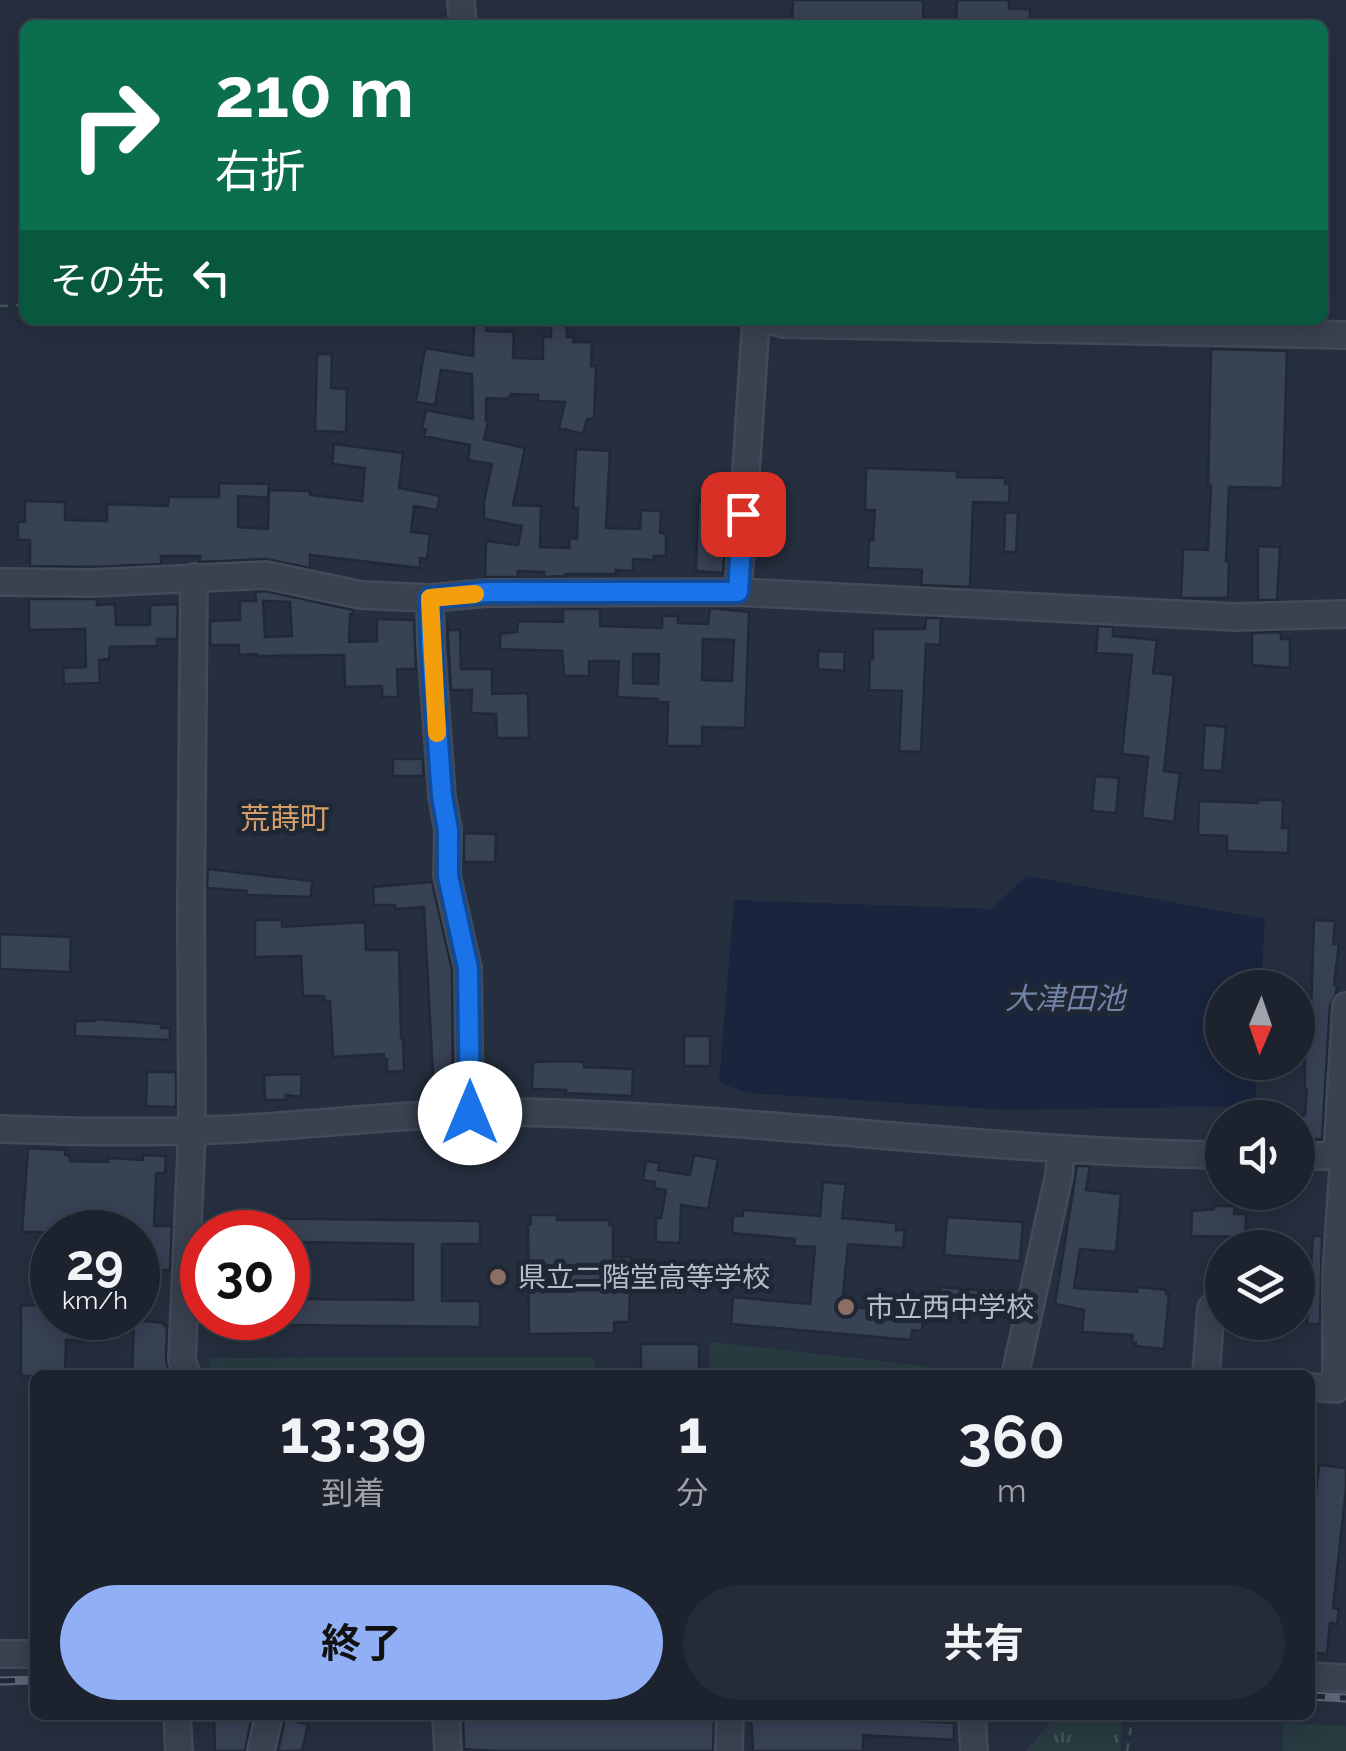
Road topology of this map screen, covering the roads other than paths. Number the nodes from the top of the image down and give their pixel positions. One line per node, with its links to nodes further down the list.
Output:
1 (756, 325): 6 (street)
2 (874, 325): 3 (street)
3 (1346, 334)
4 (194, 577): 5 (street); 7 (street); 13 (street)
5 (0, 582)
6 (738, 592): 7 (street); 8 (street)
7 (430, 598): 11 (street)
8 (1346, 614)
9 (1346, 1006): 10 (street)
10 (1344, 1080): 17 (street)
11 (470, 1113): 13 (street); 14 (street)
12 (0, 1129): 13 (street)
13 (192, 1130): 19 (street)
14 (1061, 1150): 15 (street); 20 (street)
15 (1205, 1154)
16 (1315, 1156): 17 (street)
17 (1342, 1156): 22 (street)
18 (1209, 1340): 21 (street)
19 (185, 1370)
20 (1016, 1370)
21 (1206, 1370)
22 (1315, 1387)
23 (0, 1654): 24 (street)
24 (30, 1654)
25 (1315, 1676): 26 (street)
26 (1346, 1678)
27 (178, 1720): 32 (street)
28 (268, 1720): 33 (street)
29 (446, 1720): 34 (street)
30 (730, 1720): 35 (street)
31 (972, 1720): 36 (street)
32 (178, 1751)
33 (261, 1751)
34 (448, 1751)
35 (728, 1751)
36 (974, 1751)

